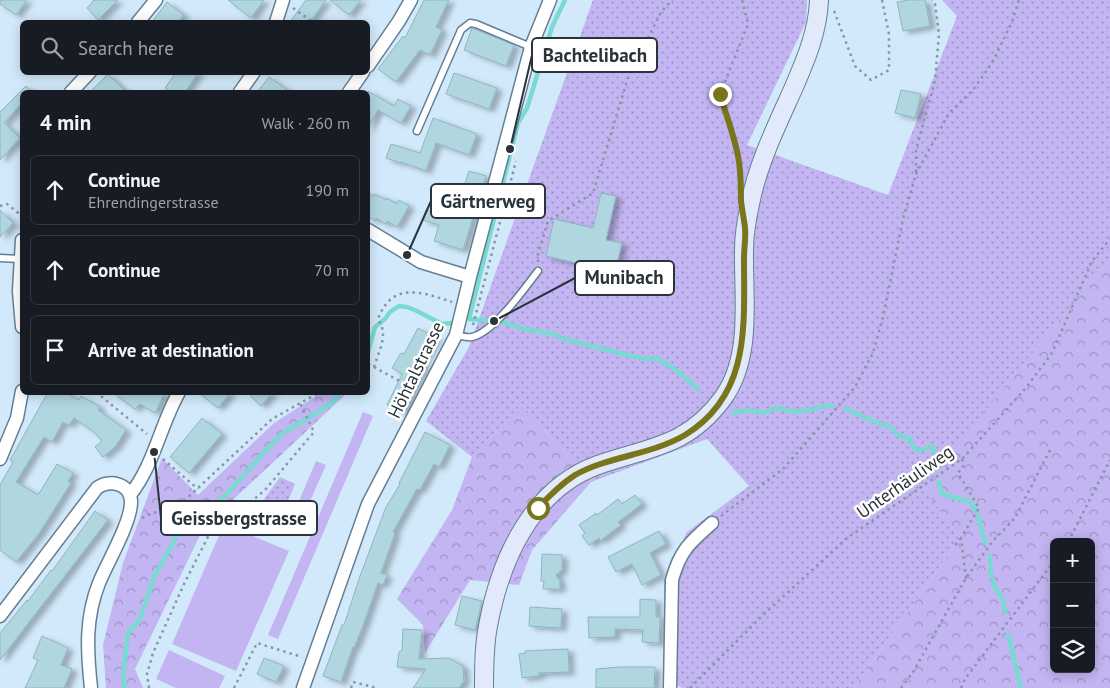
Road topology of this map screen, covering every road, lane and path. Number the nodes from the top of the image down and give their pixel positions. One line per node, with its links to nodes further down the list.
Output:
1 (156, 0): 11 (street)
2 (411, 0): 15 (street)
3 (550, 0): 14 (street, Höhtalstrasse)
4 (672, 0): 32 (path)
5 (742, 0): 25 (path)
6 (882, 0): 10 (path)
7 (932, 0): 24 (path)
8 (1018, 0): 24 (path)
9 (286, 2): 12 (street); 13 (path)
10 (826, 4): 68 (main road)
11 (140, 20)
12 (277, 20)
13 (310, 20)
14 (531, 47): 22 (lane); 33 (street, Höhtalstrasse)
15 (370, 63)
16 (87, 75): 19 (street)
17 (252, 75): 20 (street)
18 (361, 75): 21 (street)
19 (73, 90)
20 (241, 90)
21 (350, 90)
22 (417, 131)
23 (518, 154): 36 (path)
24 (916, 174): 54 (path)
25 (741, 178)
26 (0, 206): 27 (path)
27 (20, 214)
28 (370, 231): 33 (street)
29 (1110, 239): 49 (path, Unterhäuliweg)
30 (0, 258): 31 (lane)
31 (20, 259): 34 (street)
32 (538, 271): 36 (lane)
33 (470, 277): 35 (street, Höhtalstrasse)
34 (20, 301)
35 (463, 305): 36 (street, Höhtalstrasse); 38 (path)
36 (463, 336): 39 (street, Höhtalstrasse)
37 (370, 365): 38 (path)
38 (374, 367): 39 (path)
39 (424, 394): 65 (street, Höhtalstrasse)
40 (21, 395): 48 (street)
41 (100, 395): 45 (path)
42 (178, 395): 52 (street)
43 (315, 395): 44 (path)
44 (300, 403): 51 (path); 63 (path)
45 (144, 440)
46 (1050, 450): 59 (path)
47 (160, 456): 51 (path)
48 (0, 459)
49 (962, 459): 55 (path); 70 (path, Unterhäuliweg)
50 (1110, 460): 56 (path)
51 (198, 489): 53 (path)
52 (130, 495): 53 (street); 60 (street)
53 (126, 523): 62 (street)
54 (712, 523): 69 (street)
55 (961, 538): 57 (path); 59 (path)
56 (1070, 538)
57 (955, 545)
58 (1050, 566): 72 (path)
59 (966, 578): 71 (path)
60 (0, 616)
61 (298, 656): 64 (path)
62 (91, 688)
63 (149, 688)
64 (234, 688)
65 (303, 688)
66 (351, 688): 67 (path)
67 (377, 688)
68 (484, 688)
69 (670, 688)
70 (690, 688)
71 (901, 688)
72 (961, 688)

